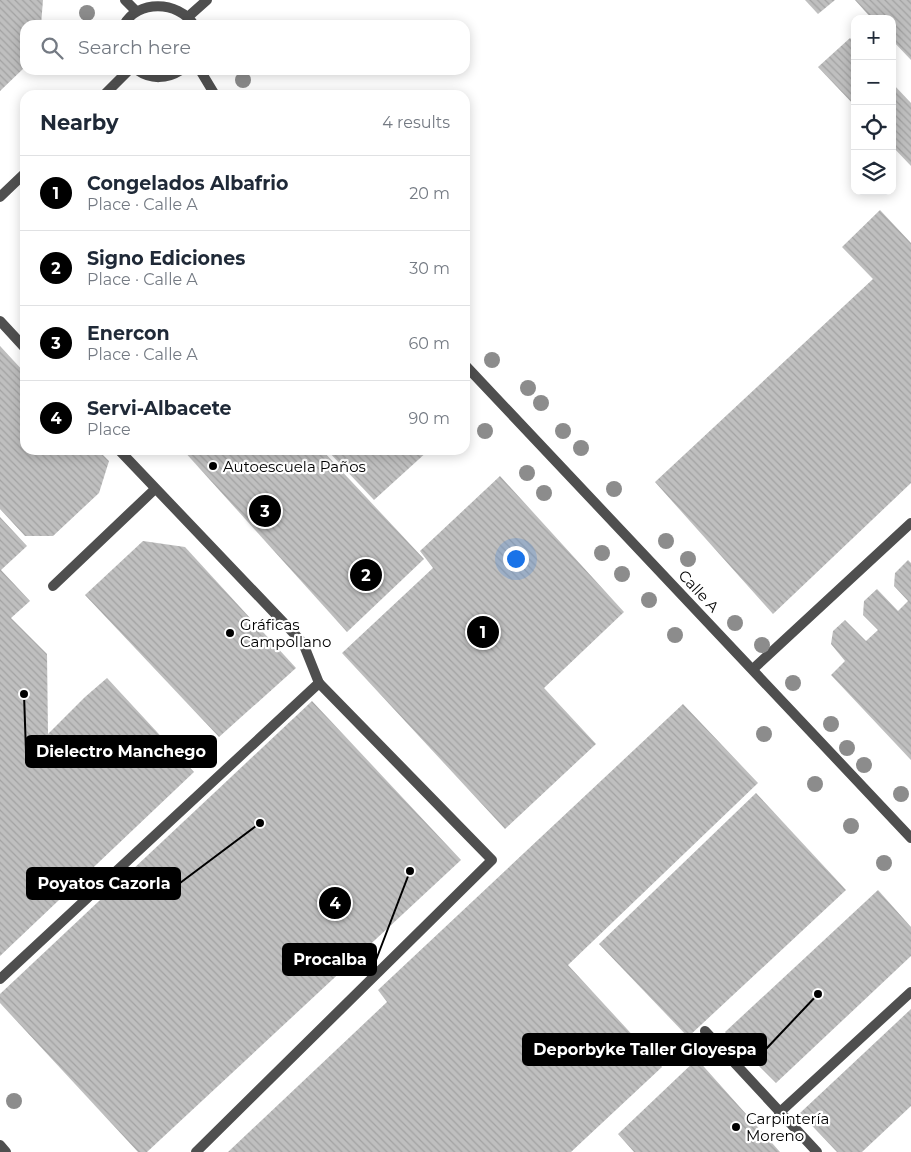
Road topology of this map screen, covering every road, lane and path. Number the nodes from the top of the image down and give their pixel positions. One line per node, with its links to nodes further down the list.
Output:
1 (125, 0): 3 (street)
2 (207, 0): 6 (street)
3 (135, 10): 4 (street); 5 (street)
4 (128, 20)
5 (191, 20)
6 (193, 20)
7 (124, 75): 11 (street)
8 (148, 75): 9 (street)
9 (170, 75)
10 (203, 75): 12 (street)
11 (109, 90)
12 (212, 90)
13 (20, 178): 14 (street)
14 (0, 197)
15 (0, 321): 16 (street)
16 (20, 343)
17 (470, 370): 22 (street, Calle A)
18 (124, 455): 19 (street)
19 (155, 489): 21 (street); 23 (street)
20 (911, 523): 22 (street)
21 (52, 586)
22 (752, 669): 24 (street, Calle A)
23 (319, 683): 25 (street); 31 (street)
24 (911, 838)
25 (0, 979)
26 (911, 992): 28 (street)
27 (705, 1031): 28 (street)
28 (779, 1113): 32 (street)
29 (0, 1145): 30 (street)
30 (6, 1152)
31 (196, 1152)
32 (817, 1152)

